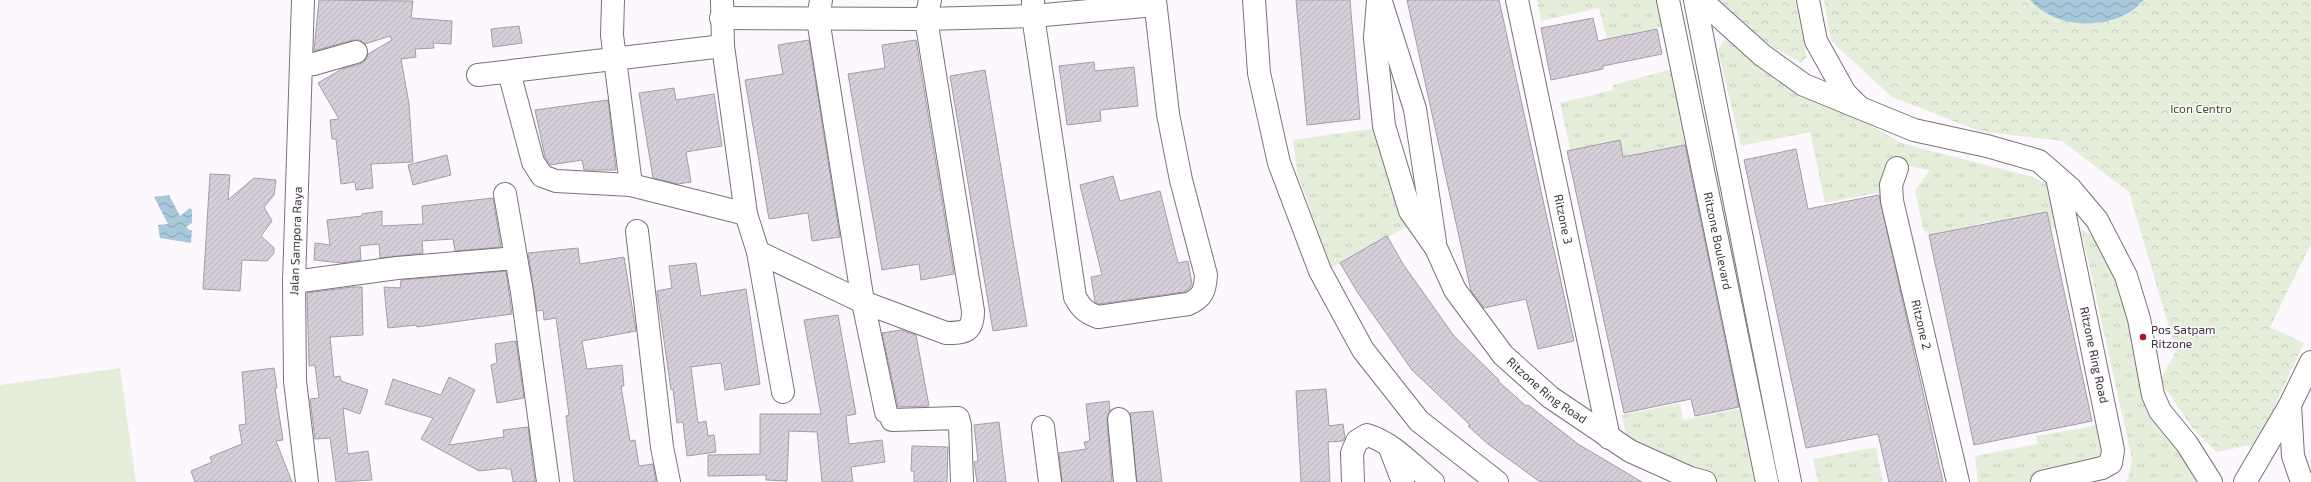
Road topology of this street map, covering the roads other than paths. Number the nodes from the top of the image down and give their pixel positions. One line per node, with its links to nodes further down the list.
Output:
1 (303, 0): 18 (street, Jalan Sampora Raya)
2 (613, 0): 17 (street)
3 (1254, 0): 49 (street)
4 (1379, 0): 28 (street); 28 (street)
5 (1517, 0): 38 (street, Ritzone 3)
6 (1668, 0): 51 (street, Ritzone Boulevard)
7 (1695, 0): 52 (street, Ritzone Boulevard)
8 (1701, 0): 21 (street)
9 (1808, 0): 21 (street)
10 (1155, 2): 11 (street); 11 (street)
11 (1033, 8): 14 (street)
12 (722, 9): 13 (street); 15 (street)
13 (820, 9): 14 (street); 32 (street)
14 (928, 9): 32 (street)
15 (723, 46): 17 (street); 26 (street)
16 (356, 52): 18 (street)
17 (616, 58): 19 (street); 24 (street)
18 (302, 65): 31 (street, Jalan Sampora Raya)
19 (509, 72): 20 (street); 24 (street)
20 (478, 75)
21 (1860, 108): 23 (street)
22 (1897, 168): 53 (street, Ritzone 2)
23 (2057, 177): 54 (street, Ritzone Ring Road); 55 (street)
24 (631, 185): 26 (street)
25 (505, 194): 30 (street)
26 (746, 214): 29 (street)
27 (637, 231): 42 (street)
28 (1436, 248): 38 (street, Ritzone Ring Road)
29 (758, 252): 32 (street); 34 (street)
30 (516, 258): 31 (street); 41 (street)
31 (294, 282): 40 (street, Jalan Sampora Raya)
32 (863, 302): 43 (street)
33 (2311, 362): 35 (street)
34 (783, 392)
35 (2290, 405): 56 (street); 57 (street)
36 (1119, 419): 45 (street)
37 (1043, 427): 44 (street)
38 (1609, 438): 50 (street, Ritzone Ring Road)
39 (1389, 446): 46 (street); 47 (street); 48 (street)
40 (307, 482)
41 (548, 482)
42 (669, 482)
43 (962, 482)
44 (1050, 482)
45 (1125, 482)
46 (1353, 482)
47 (1403, 482)
48 (1433, 482)
49 (1497, 482)
50 (1705, 482)
51 (1767, 482)
52 (1790, 482)
53 (1958, 482)
54 (2042, 482)
55 (2210, 482)
56 (2245, 482)
57 (2302, 482)

